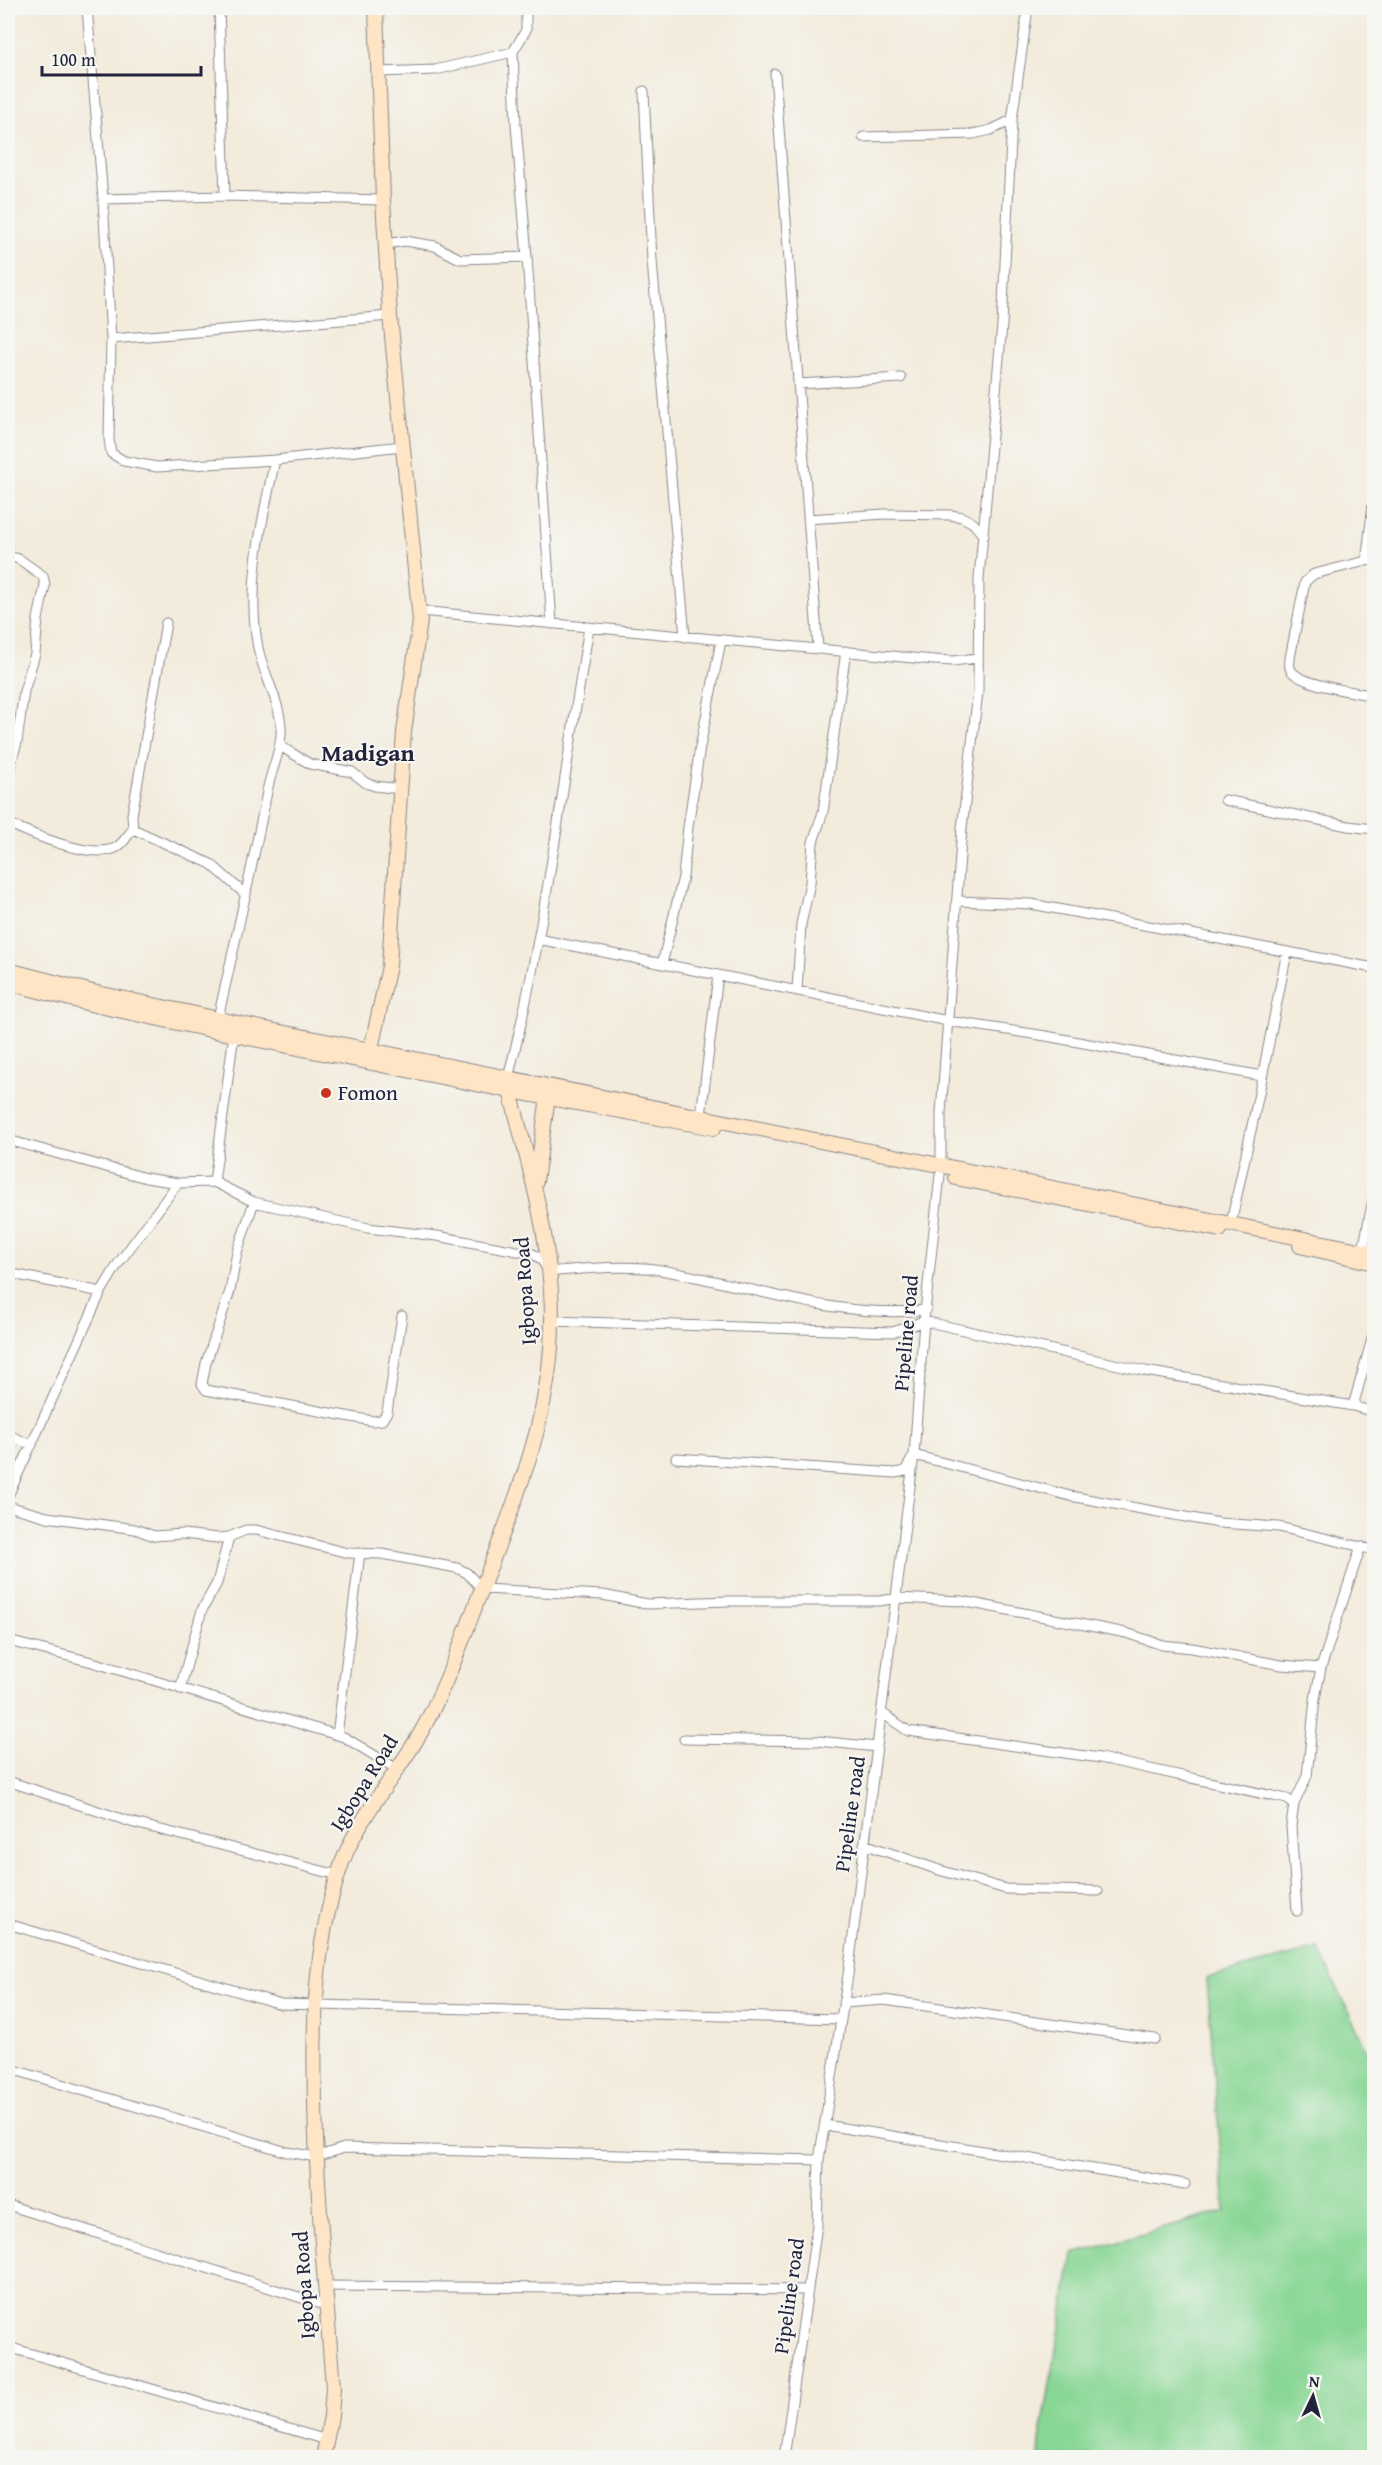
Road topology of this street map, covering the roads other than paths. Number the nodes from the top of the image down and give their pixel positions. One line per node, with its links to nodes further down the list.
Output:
1 (87, 8): 13 (street)
2 (219, 8): 12 (street)
3 (376, 8): 7 (main road)
4 (526, 8): 6 (street)
5 (1028, 8): 10 (street, Pipeline road)
6 (513, 52): 7 (street); 16 (street)
7 (379, 72): 14 (main road)
8 (775, 74): 20 (street)
9 (645, 91): 32 (street)
10 (1012, 120): 11 (street); 25 (street, Pipeline road)
11 (863, 137)
12 (225, 196): 13 (street); 14 (street)
13 (103, 199): 18 (street)
14 (383, 200): 15 (main road)
15 (386, 244): 16 (street); 17 (main road)
16 (527, 257): 30 (street)
17 (390, 316): 18 (street); 21 (main road)
18 (111, 339): 22 (street)
19 (901, 378): 20 (street)
20 (798, 384): 24 (street)
21 (402, 446): 22 (street); 28 (main road)
22 (275, 460): 38 (street)
23 (1374, 496): 27 (street)
24 (808, 519): 25 (street); 34 (street)
25 (984, 536): 36 (street, Pipeline road)
26 (8, 555): 39 (street)
27 (1372, 561): 37 (street)
28 (420, 611): 30 (street); 40 (main road)
29 (166, 623): 44 (street)
30 (552, 624): 31 (street)
31 (589, 628): 32 (street); 47 (street)
32 (685, 637): 33 (street)
33 (721, 640): 34 (street); 49 (street)
34 (818, 648): 35 (street)
35 (846, 651): 36 (street); 54 (street)
36 (977, 658): 46 (street, Pipeline road)
37 (1374, 696)
38 (280, 746): 40 (street); 45 (street)
39 (8, 774)
40 (400, 789): 58 (main road)
41 (1225, 800): 43 (street)
42 (8, 823): 44 (street)
43 (1374, 829)
44 (133, 830): 45 (street)
45 (246, 895): 55 (street)
46 (957, 901): 48 (street); 56 (street, Pipeline road)
47 (538, 939): 49 (street); 60 (street)
48 (1287, 952): 50 (street); 59 (street)
49 (662, 964): 52 (street)
50 (1374, 968)
51 (8, 970): 55 (main road)
52 (718, 975): 54 (street); 62 (street)
53 (8, 983): 57 (main road)
54 (797, 991): 56 (street)
55 (218, 1018): 58 (main road)
56 (948, 1022): 59 (street); 64 (street, Pipeline road)
57 (234, 1034): 60 (main road); 66 (street)
58 (371, 1049): 60 (main road)
59 (1262, 1077): 70 (street)
60 (509, 1084): 61 (main road); 67 (main road)
61 (549, 1091): 62 (main road); 64 (main road); 67 (main road)
62 (701, 1116): 64 (main road)
63 (8, 1140): 65 (street)
64 (941, 1170): 70 (main road); 72 (main road); 76 (street, Pipeline road)
65 (178, 1182): 66 (street); 75 (street)
66 (214, 1182): 69 (street)
67 (535, 1187): 73 (main road, Igbopa Road)
68 (1374, 1194): 71 (street)
69 (254, 1202): 73 (street); 77 (street)
70 (1231, 1223): 71 (main road)
71 (1369, 1252)
72 (1374, 1263)
73 (549, 1272): 76 (street); 78 (main road, Igbopa Road)
74 (8, 1273): 75 (street)
75 (101, 1292): 84 (street)
76 (926, 1310): 79 (street, Pipeline road)
77 (402, 1316)
78 (552, 1321): 79 (street); 93 (main road, Igbopa Road)
79 (924, 1321): 81 (street); 85 (street, Pipeline road)
80 (1374, 1332): 81 (street)
81 (1353, 1406): 82 (street)
82 (1374, 1412)
83 (8, 1435): 84 (street)
84 (32, 1445): 87 (street)
85 (914, 1455): 86 (street); 90 (street); 94 (street, Pipeline road)
86 (676, 1458)
87 (8, 1496)
88 (8, 1506): 89 (street)
89 (229, 1537): 92 (street); 97 (street)
90 (1361, 1546): 91 (street); 96 (street)
91 (1374, 1550)
92 (360, 1553): 93 (street); 99 (street)
93 (482, 1588): 94 (street); 102 (main road, Igbopa Road)
94 (896, 1598): 96 (street); 98 (street, Pipeline road)
95 (8, 1641): 97 (street)
96 (1321, 1668): 104 (street)
97 (180, 1689): 99 (street)
98 (882, 1713): 101 (street, Pipeline road); 104 (street)
99 (337, 1735): 102 (street)
100 (684, 1738): 101 (street)
101 (877, 1747): 105 (street, Pipeline road)
102 (397, 1769): 106 (main road, Igbopa Road)
103 (8, 1781): 106 (street)
104 (1294, 1804): 108 (street)
105 (864, 1844): 107 (street); 110 (street, Pipeline road)
106 (338, 1875): 111 (main road, Igbopa Road)
107 (1098, 1891)
108 (1297, 1911)
109 (8, 1924): 111 (street)
110 (843, 2003): 112 (street, Pipeline road); 113 (street)
111 (314, 2006): 112 (street); 116 (main road, Igbopa Road)
112 (841, 2019): 115 (street, Pipeline road)
113 (1155, 2039)
114 (8, 2068): 116 (street)
115 (825, 2125): 117 (street, Pipeline road); 118 (street)
116 (316, 2157): 117 (street); 120 (main road, Igbopa Road)
117 (819, 2160): 121 (street, Pipeline road)
118 (1185, 2184)
119 (8, 2205): 122 (street)
120 (326, 2286): 121 (street); 122 (main road, Igbopa Road)
121 (808, 2290): 126 (street, Pipeline road)
122 (327, 2306): 124 (main road, Igbopa Road)
123 (8, 2347): 124 (street)
124 (327, 2440): 125 (main road, Igbopa Road)
125 (323, 2457)
126 (784, 2457)

